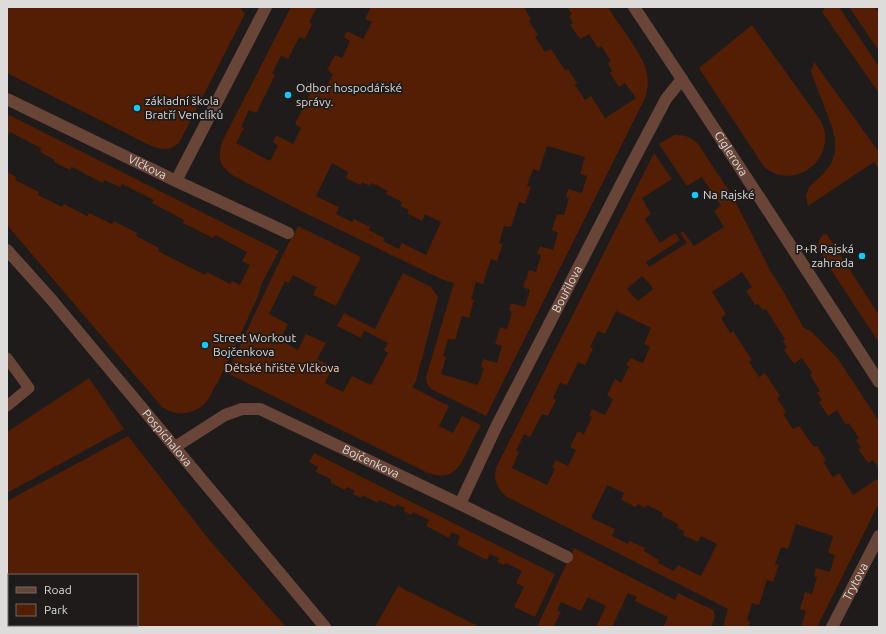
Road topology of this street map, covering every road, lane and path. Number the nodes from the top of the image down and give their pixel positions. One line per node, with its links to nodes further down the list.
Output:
1 (266, 7): 5 (street)
2 (634, 7): 3 (street, Cíglerova)
3 (682, 79): 9 (street, Cíglerova); 12 (street, Bouřilova)
4 (7, 99): 5 (street, Vlčkova)
5 (176, 181): 6 (street, Vlčkova)
6 (288, 233)
7 (7, 250): 11 (street, Pospíchalova)
8 (7, 358): 10 (lane)
9 (879, 382)
10 (7, 406)
11 (175, 447): 12 (street, Bojčenkova); 15 (street, Pospíchalova)
12 (460, 504): 14 (street, Bojčenkova)
13 (879, 536): 16 (street, Trytova)
14 (567, 557)
15 (326, 627)
16 (832, 627)

